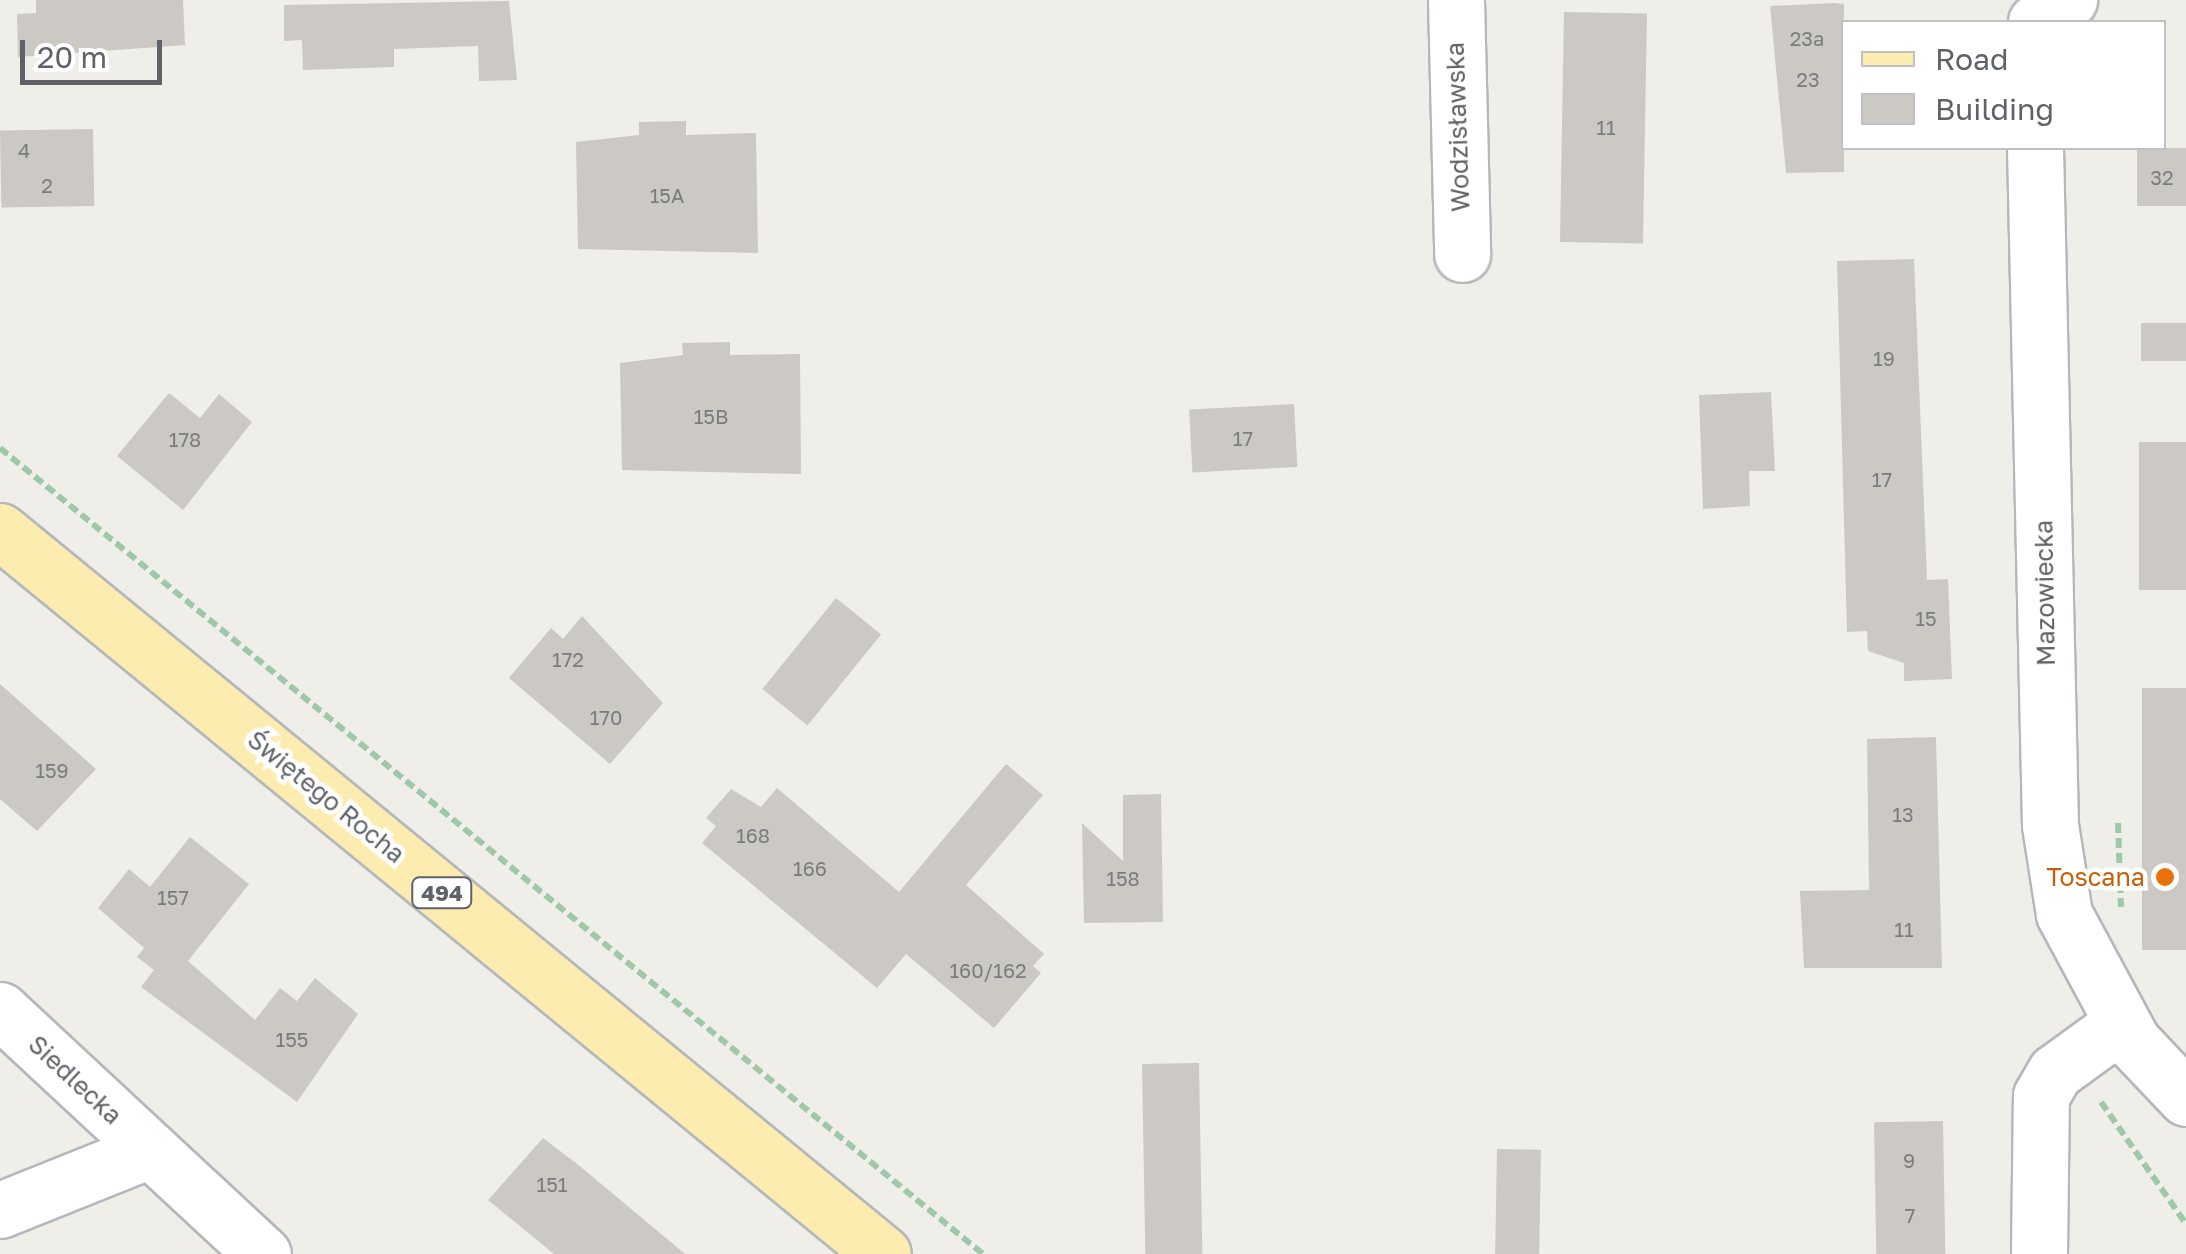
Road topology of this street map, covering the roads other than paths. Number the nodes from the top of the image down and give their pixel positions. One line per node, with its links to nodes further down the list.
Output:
1 (1456, 0): 5 (street, Wodzisławska)
2 (2069, 0): 3 (street)
3 (2037, 20)
4 (2034, 150): 8 (street, Mazowiecka)
5 (1462, 254)
6 (0, 531): 13 (main road, Świętego Rocha / 494)
7 (0, 1010): 10 (street, Siedlecka)
8 (2121, 1024): 9 (street, Mazowiecka); 14 (street)
9 (2186, 1098)
10 (150, 1150): 11 (street, Siedlecka); 12 (street, Siedlecka)
11 (0, 1210)
12 (263, 1254)
13 (883, 1254)
14 (2039, 1254)

